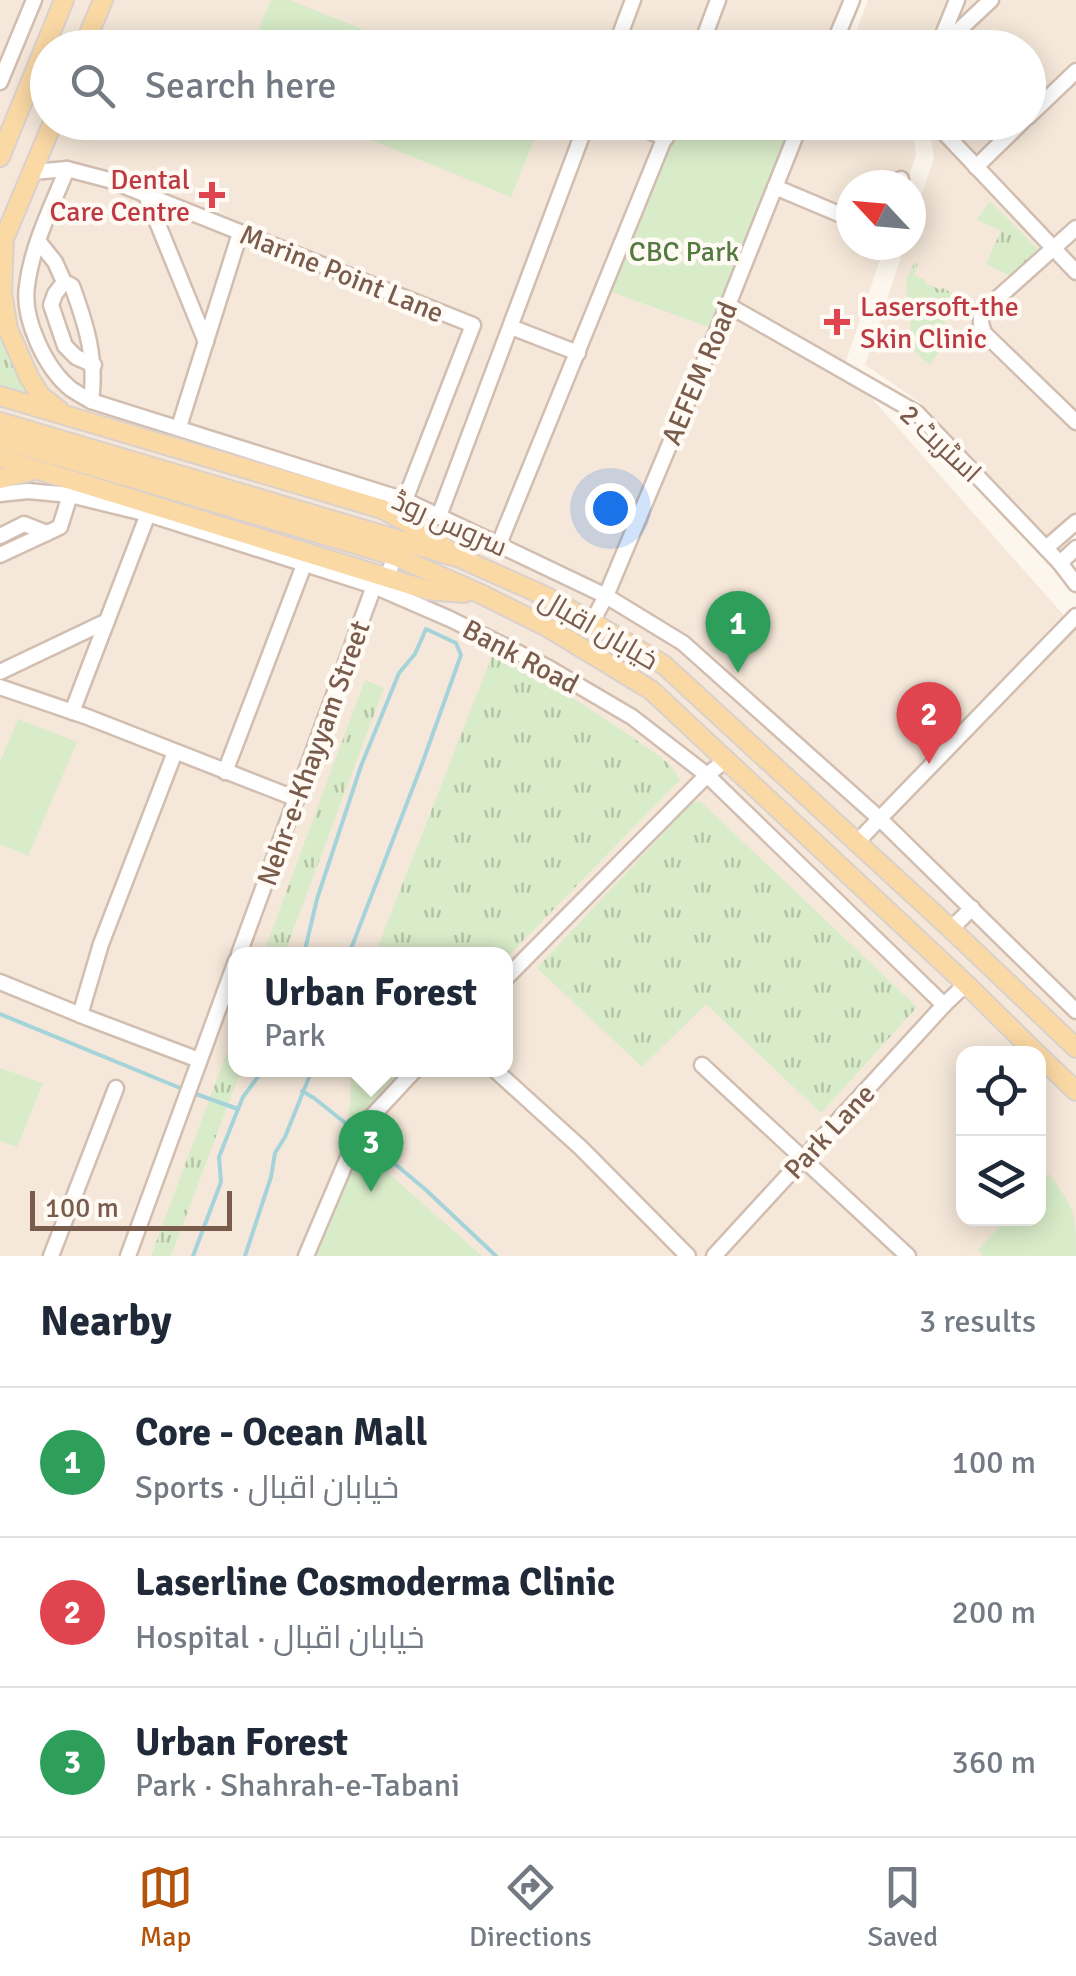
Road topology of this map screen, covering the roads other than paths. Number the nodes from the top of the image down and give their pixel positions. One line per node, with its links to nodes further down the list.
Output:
1 (34, 0): 17 (street)
2 (64, 0): 9 (main road)
3 (102, 0): 10 (main road)
4 (633, 0): 11 (street)
5 (718, 0): 12 (street)
6 (852, 0): 13 (street)
7 (957, 0): 14 (street)
8 (992, 0): 15 (street)
9 (52, 30)
10 (90, 30)
11 (622, 30)
12 (707, 30)
13 (840, 30)
14 (945, 30)
15 (959, 30)
16 (1076, 71): 19 (street)
17 (0, 82)
18 (30, 83): 26 (main road)
19 (1046, 99)
20 (46, 140): 29 (main road)
21 (580, 140): 43 (street)
22 (665, 140): 45 (street)
23 (795, 140): 30 (street, AEFEM Road)
24 (951, 140): 27 (street)
25 (1004, 140): 27 (street)
26 (0, 157)
27 (976, 167): 37 (street)
28 (67, 169): 29 (street, Marine Point Lane); 31 (street, Marine Point Lane); 35 (street)
29 (33, 172): 36 (main road)
30 (776, 188): 32 (street); 42 (street, AEFEM Road)
31 (146, 195): 34 (street, Marine Point Lane); 44 (street)
32 (836, 213)
33 (1076, 228): 37 (street)
34 (240, 233): 44 (street); 59 (street, Marine Point Lane)
35 (39, 242): 39 (street); 40 (street)
36 (2, 243): 41 (main road)
37 (1054, 248): 38 (street); 51 (street)
38 (1076, 272)
39 (64, 282): 46 (street); 46 (street)
40 (26, 288): 41 (street); 48 (street)
41 (2, 293): 49 (main road)
42 (728, 305): 66 (street, اسٹریٹ 2); 76 (street, AEFEM Road)
43 (511, 327): 45 (street); 61 (street)
44 (206, 342): 52 (street)
45 (578, 353): 65 (street)
46 (94, 365): 48 (street)
47 (0, 396): 49 (main road)
48 (91, 401): 52 (street, سروس روڈ)
49 (68, 418): 70 (main road)
50 (0, 422): 70 (main road, خیابان اقبال)
51 (1076, 422)
52 (179, 427): 59 (street, سروس روڈ)
53 (0, 438): 69 (main road, خیابان اقبال)
54 (0, 458): 55 (main road)
55 (35, 470): 56 (main road); 73 (main road)
56 (0, 479)
57 (0, 494): 58 (street, Bank Road)
58 (70, 495): 60 (street, Bank Road); 63 (street)
59 (405, 500): 61 (street, سروس روڈ)
60 (148, 514): 72 (street, Bank Road); 78 (street)
61 (440, 516): 65 (street, سروس روڈ)
62 (1076, 522): 66 (street)
63 (47, 533): 64 (street); 68 (street)
64 (0, 536)
65 (499, 544): 76 (street, سروس روڈ)
66 (1046, 548): 71 (street, اسٹریٹ 2)
67 (1076, 548): 71 (street)
68 (0, 555)
69 (395, 556): 73 (street, Nehr-e-Khayyam Street); 75 (main road, خیابان اقبال)
70 (460, 558): 79 (main road, خیابان اقبال)
71 (1060, 563): 74 (street, اسٹریٹ 2)
72 (304, 565): 73 (street, Bank Road); 85 (street)
73 (381, 582): 75 (main road); 86 (street, Bank Road); 87 (street, Nehr-e-Khayyam Street)
74 (1076, 584)
75 (483, 595): 84 (main road, خیابان اقبال)
76 (606, 596): 79 (street, AEFEM Road); 88 (street, سروس روڈ)
77 (1076, 616): 88 (street)
78 (107, 621): 80 (street); 82 (street)
79 (592, 622): 89 (main road, خیابان اقبال)
80 (0, 672)
81 (2, 693): 82 (street)
82 (72, 712): 83 (street)
83 (175, 752): 85 (street); 99 (street)
84 (727, 759): 86 (street); 96 (main road, خیابان اقبال)
85 (225, 772): 87 (street)
86 (707, 775): 93 (street); 97 (street, Bank Road)
87 (296, 799): 92 (street, Nehr-e-Khayyam Street)
88 (880, 819): 89 (street); 90 (street, سروس روڈ)
89 (857, 842): 91 (main road, خیابان اقبال)
90 (972, 908): 91 (street); 98 (street, سروس روڈ)
91 (951, 929): 101 (main road, خیابان اقبال)
92 (241, 947)
93 (513, 971)
94 (0, 982): 99 (street)
95 (228, 982): 102 (street, Nehr-e-Khayyam Street)
96 (966, 984): 97 (street, Park Lane); 100 (main road, خیابان اقبال)
97 (944, 1005): 109 (street, Park Lane)
98 (1076, 1011)
99 (80, 1015): 102 (street)
100 (1030, 1046)
101 (1076, 1048)
102 (199, 1060): 111 (street, Nehr-e-Khayyam Street)
103 (1046, 1062): 108 (main road, خیابان اقبال)
104 (702, 1065): 109 (street)
105 (408, 1077): 112 (street)
106 (503, 1077): 113 (street)
107 (116, 1088): 110 (street)
108 (1076, 1092)
109 (803, 1159): 114 (street, Park Lane); 115 (street)
110 (50, 1256)
111 (128, 1256)
112 (306, 1256)
113 (688, 1256)
114 (714, 1256)
115 (908, 1256)

